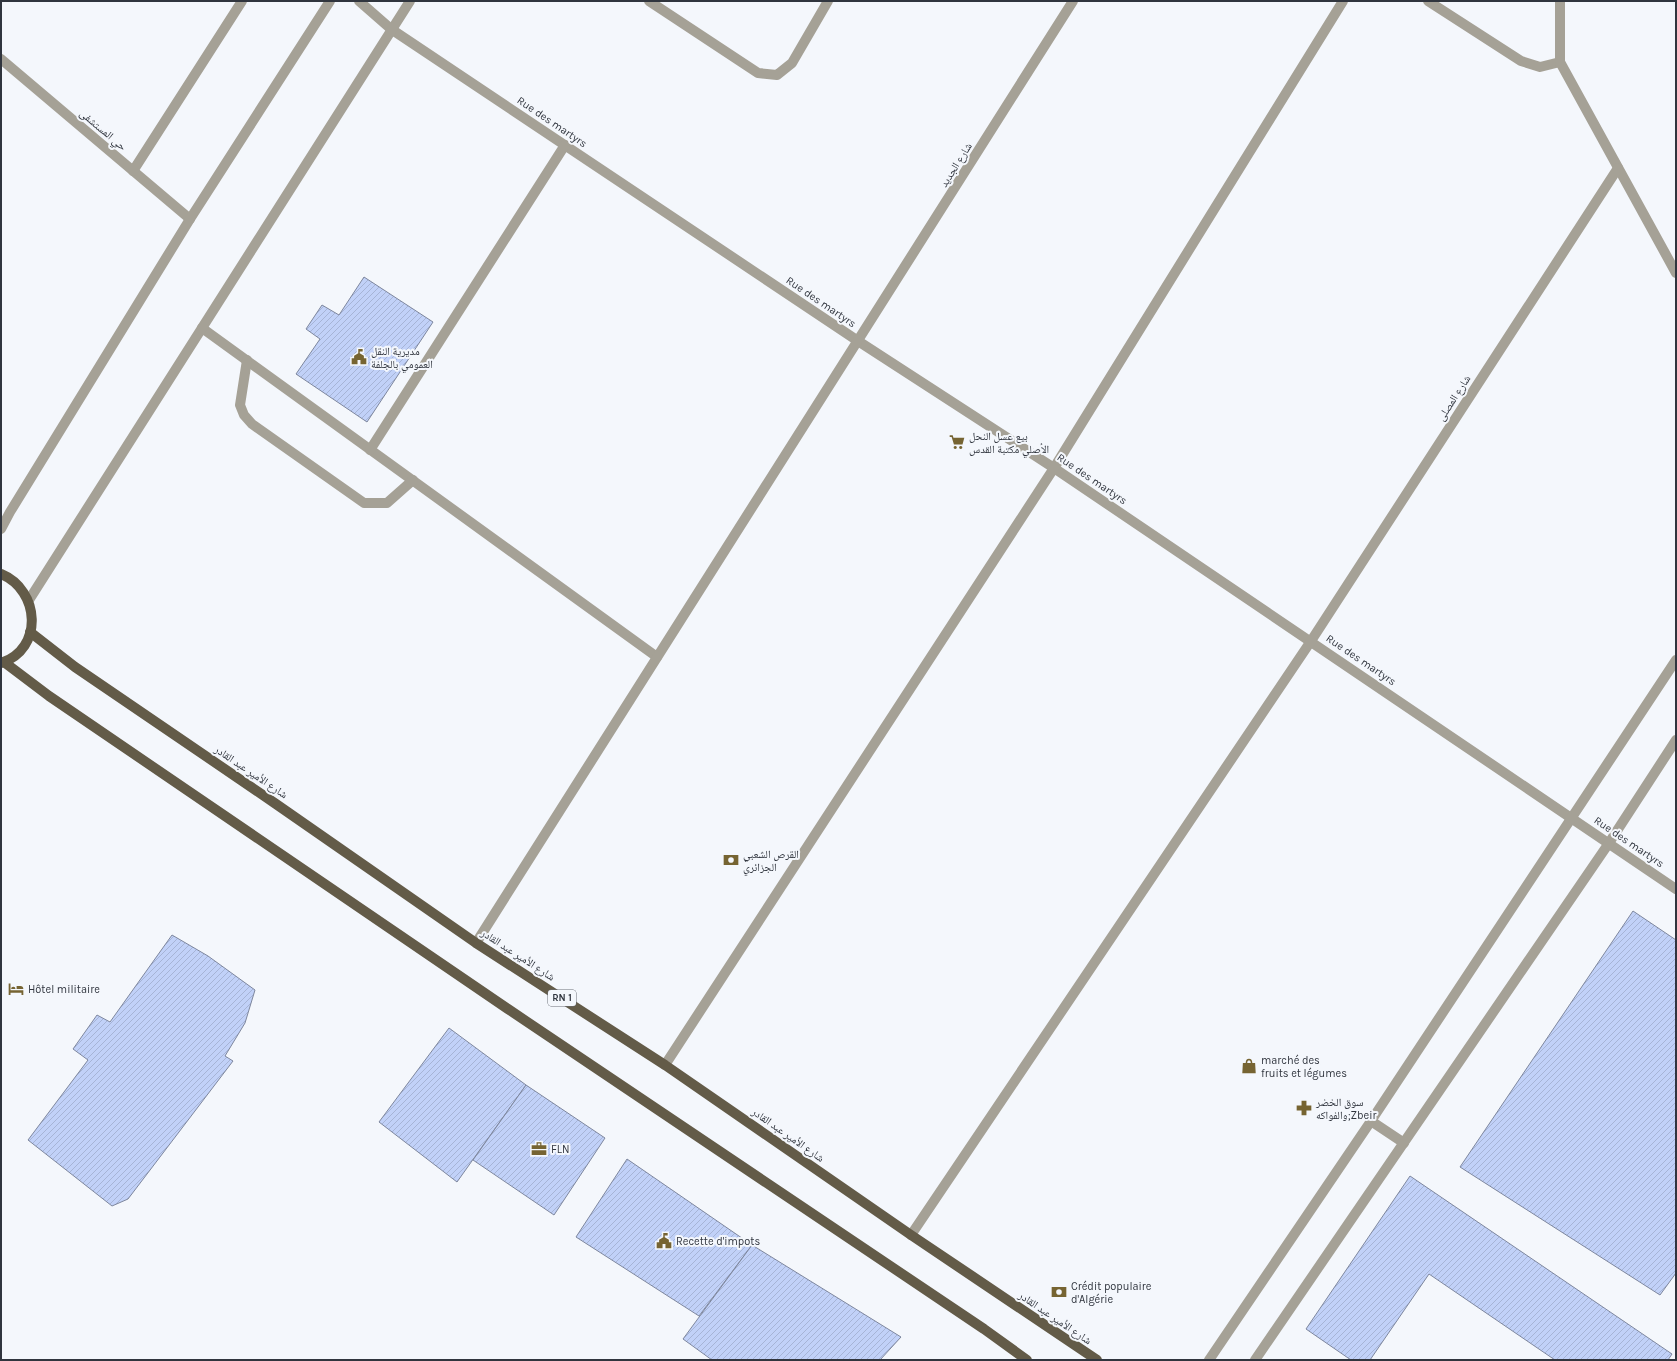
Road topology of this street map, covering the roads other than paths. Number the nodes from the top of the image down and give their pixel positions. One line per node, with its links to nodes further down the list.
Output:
1 (242, 1): 16 (street)
2 (330, 1): 17 (street)
3 (359, 1): 11 (street, Rue des martyrs)
4 (410, 1): 11 (street)
5 (649, 1): 6 (street)
6 (828, 1)
7 (1073, 1): 20 (street, شارع الجديد)
8 (1343, 1): 23 (street)
9 (1428, 1): 13 (street)
10 (1560, 1): 13 (street)
11 (391, 29): 14 (street, Rue des martyrs); 19 (street)
12 (1, 59): 16 (street, حي المستشفى)
13 (1560, 62): 15 (street)
14 (565, 145): 20 (street, Rue des martyrs); 22 (street)
15 (1618, 168): 18 (street); 29 (street, شارع المصلى)
16 (133, 171): 17 (street, حي المستشفى)
17 (190, 219): 25 (street)
18 (1676, 273)
19 (202, 328): 21 (street); 27 (street)
20 (858, 341): 23 (street, Rue des martyrs); 30 (street, شارع الجديد)
21 (247, 360): 22 (street); 24 (street)
22 (370, 450): 24 (street)
23 (1054, 468): 29 (street, Rue des martyrs); 38 (street)
24 (413, 480): 30 (street)
25 (1, 529)
26 (1, 574): 27 (main road)
27 (29, 600): 28 (main road)
28 (30, 632): 32 (main road); 37 (main road, شارع الأمير عبد القادر / RN 1)
29 (1311, 641): 34 (street, Rue des martyrs); 41 (street, شارع المصلى)
30 (657, 657): 37 (street, شارع الجديد)
31 (1676, 660): 34 (street)
32 (3, 662): 42 (main road)
33 (1676, 740): 35 (street)
34 (1572, 819): 35 (street, Rue des martyrs); 39 (street)
35 (1609, 843): 36 (street, Rue des martyrs); 40 (street)
36 (1676, 888)
37 (476, 943): 38 (main road, شارع الأمير عبد القادر / RN 1)
38 (665, 1064): 41 (main road, شارع الأمير عبد القادر / RN 1)
39 (1371, 1121): 40 (street); 44 (street)
40 (1404, 1143): 45 (street)
41 (911, 1235): 43 (main road, شارع الأمير عبد القادر / RN 1)
42 (1027, 1360)
43 (1096, 1360)
44 (1209, 1360)
45 (1255, 1360)

